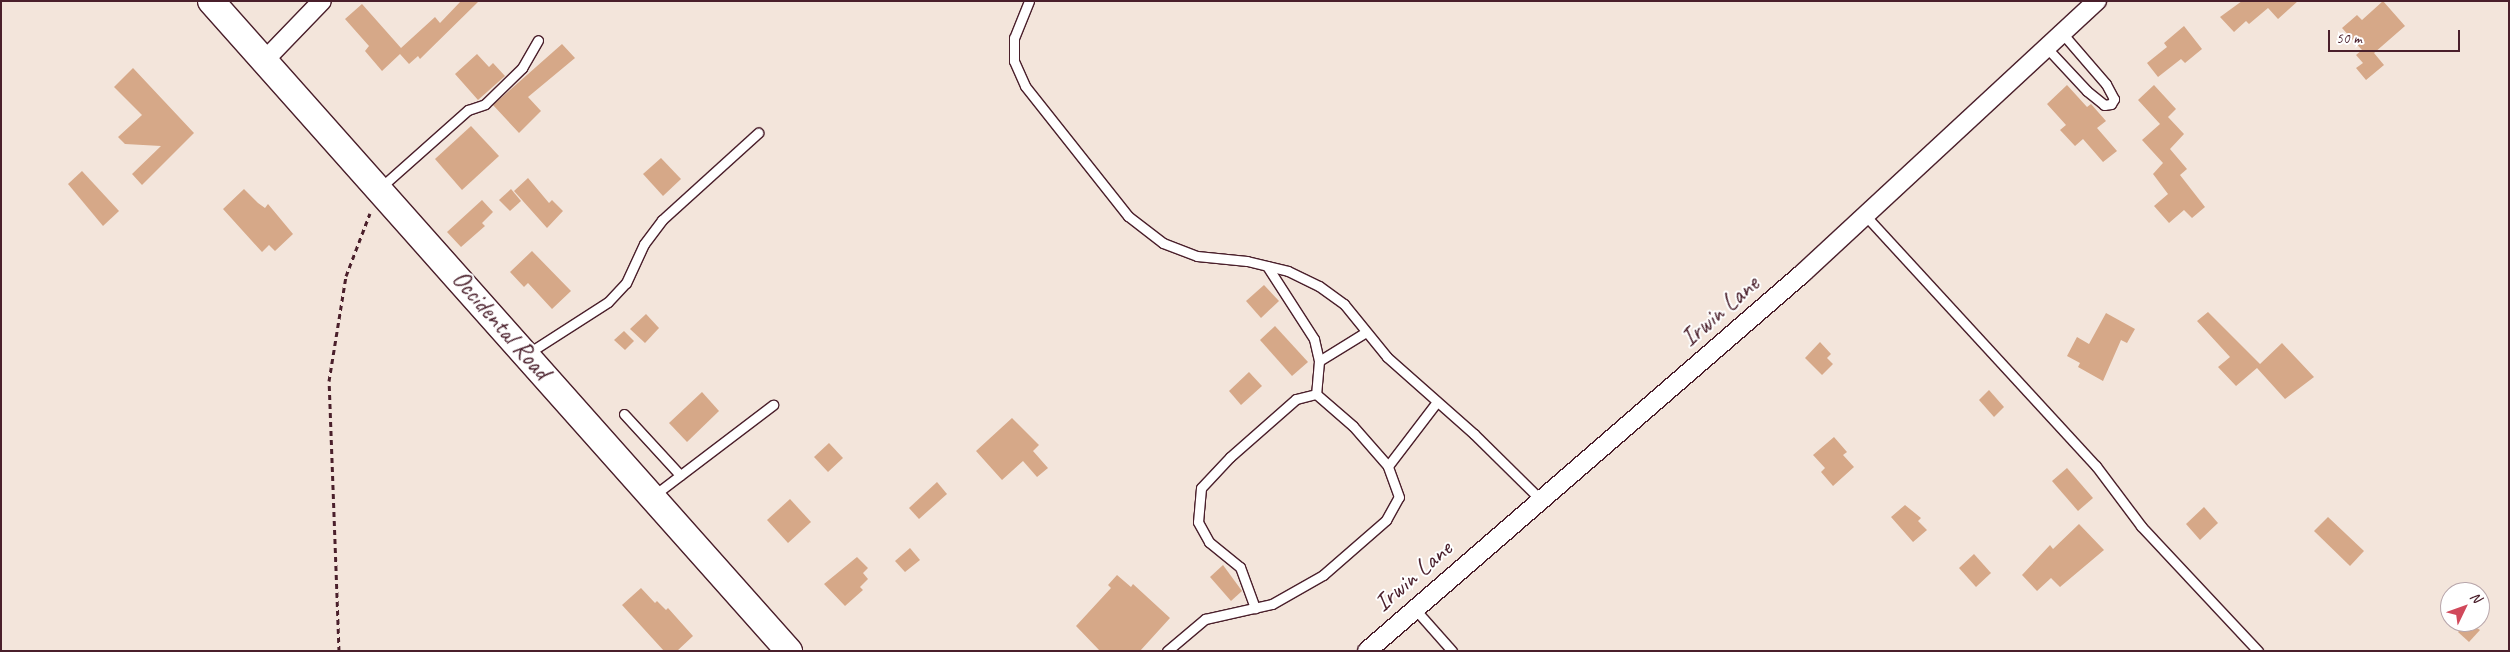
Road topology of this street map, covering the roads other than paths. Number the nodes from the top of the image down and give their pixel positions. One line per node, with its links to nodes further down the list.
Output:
1 (211, 1): 8 (street, Occidental Road)
2 (322, 1): 8 (street)
3 (1029, 1): 12 (lane)
4 (2097, 1): 5 (street, Irwin Lane)
5 (2062, 33): 7 (street, Irwin Lane); 7 (lane)
6 (538, 40): 10 (lane)
7 (2046, 47): 11 (street, Irwin Lane)
8 (264, 61): 10 (street, Occidental Road)
9 (758, 133): 14 (lane)
10 (380, 188): 14 (street, Occidental Road)
11 (1865, 215): 23 (street, Irwin Lane); 30 (lane)
12 (1267, 266): 13 (lane); 15 (lane)
13 (1366, 332): 15 (lane); 17 (lane)
14 (527, 354): 22 (street, Occidental Road)
15 (1319, 361): 16 (lane)
16 (1316, 394): 20 (lane); 24 (lane)
17 (1436, 403): 20 (lane); 23 (lane)
18 (773, 405): 21 (lane)
19 (624, 414): 21 (lane)
20 (1388, 466): 24 (lane)
21 (680, 476): 22 (lane)
22 (653, 497): 26 (street, Occidental Road)
23 (1540, 499): 25 (street, Irwin Lane)
24 (1255, 608): 27 (lane)
25 (1414, 608): 28 (street, Irwin Lane); 29 (lane)
26 (790, 651)
27 (1167, 651)
28 (1367, 651)
29 (1452, 651)
30 (2258, 651)

